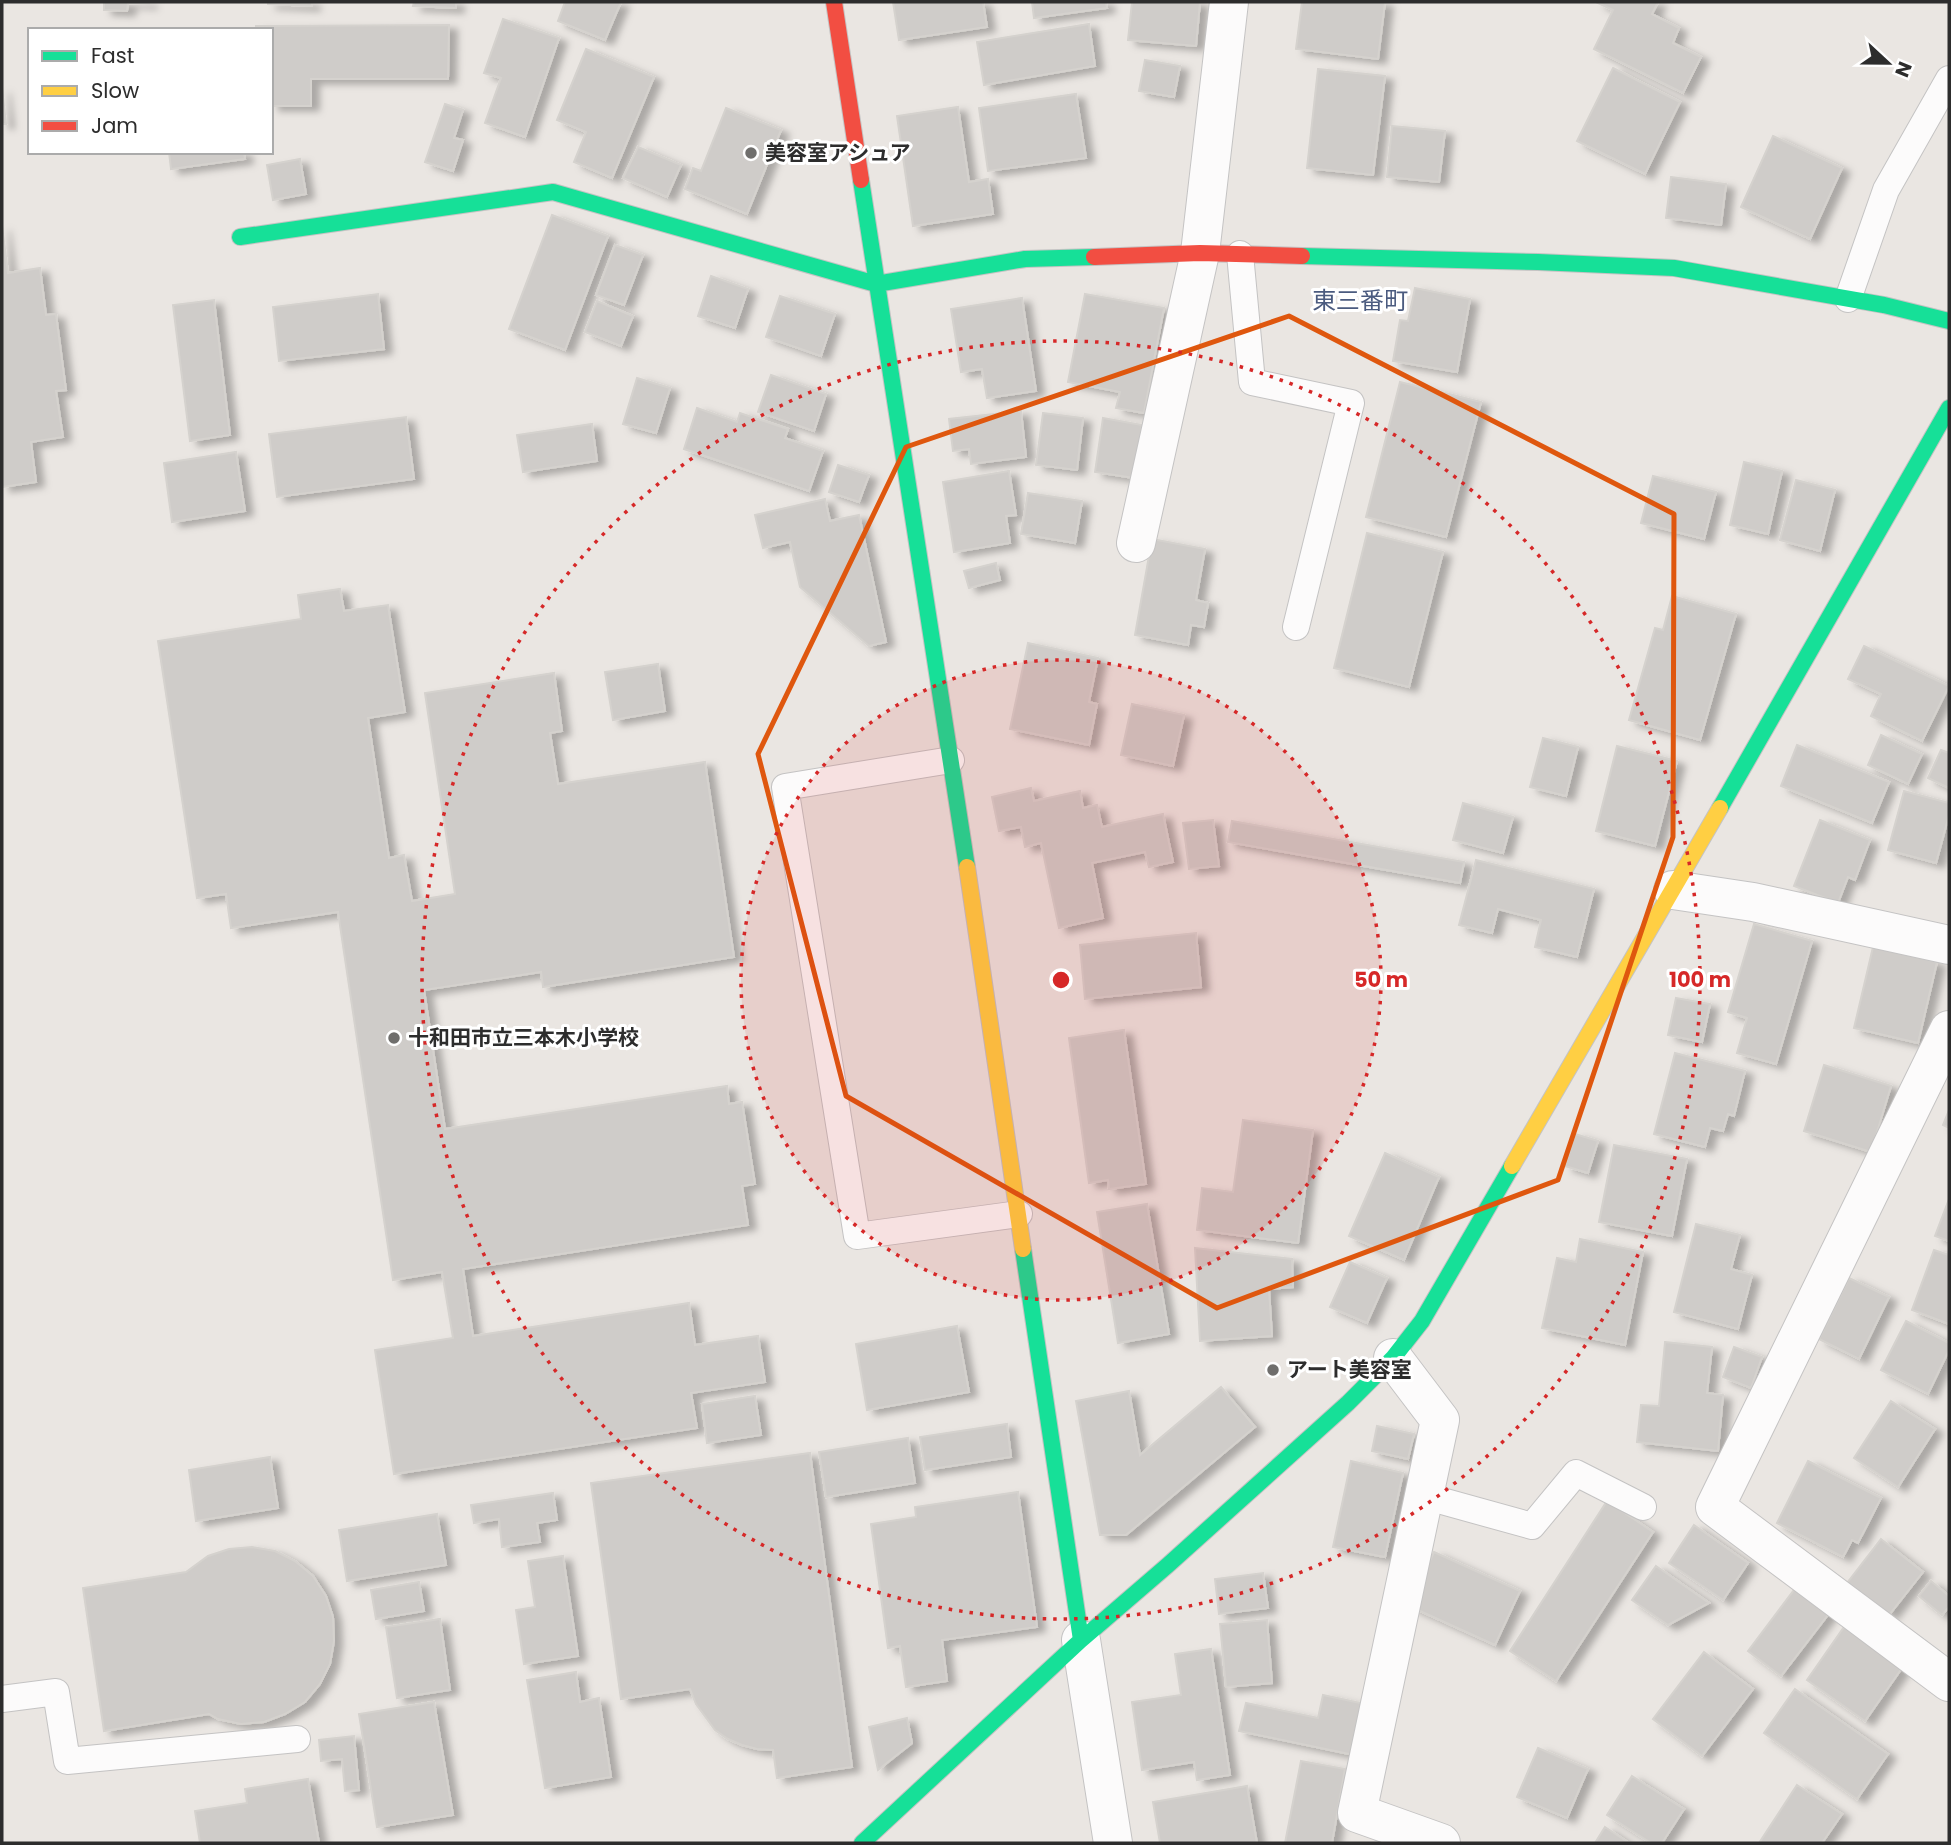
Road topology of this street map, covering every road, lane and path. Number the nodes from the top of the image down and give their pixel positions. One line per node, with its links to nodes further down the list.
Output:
1 (834, 2): 7 (street)
2 (1229, 2): 5 (street)
3 (1949, 79): 8 (lane)
4 (240, 237): 7 (street)
5 (1200, 253): 6 (street); 7 (street); 11 (street)
6 (1240, 254): 8 (street); 12 (lane)
7 (876, 284): 13 (street)
8 (1849, 299): 9 (street)
9 (1949, 321)
10 (1949, 408): 14 (street)
11 (1136, 543)
12 (1296, 627)
13 (951, 760): 17 (street); 17 (lane)
14 (1673, 890): 15 (street); 18 (street)
15 (1949, 945)
16 (1949, 1030): 22 (street)
17 (1019, 1214): 21 (street)
18 (1392, 1358): 19 (street); 21 (street)
19 (1424, 1496): 20 (lane); 27 (street)
20 (1643, 1507)
21 (1081, 1640): 25 (street); 26 (street)
22 (1943, 1665)
23 (2, 1699): 24 (lane)
24 (297, 1739)
25 (862, 1843)
26 (1113, 1843)
27 (1441, 1843)

